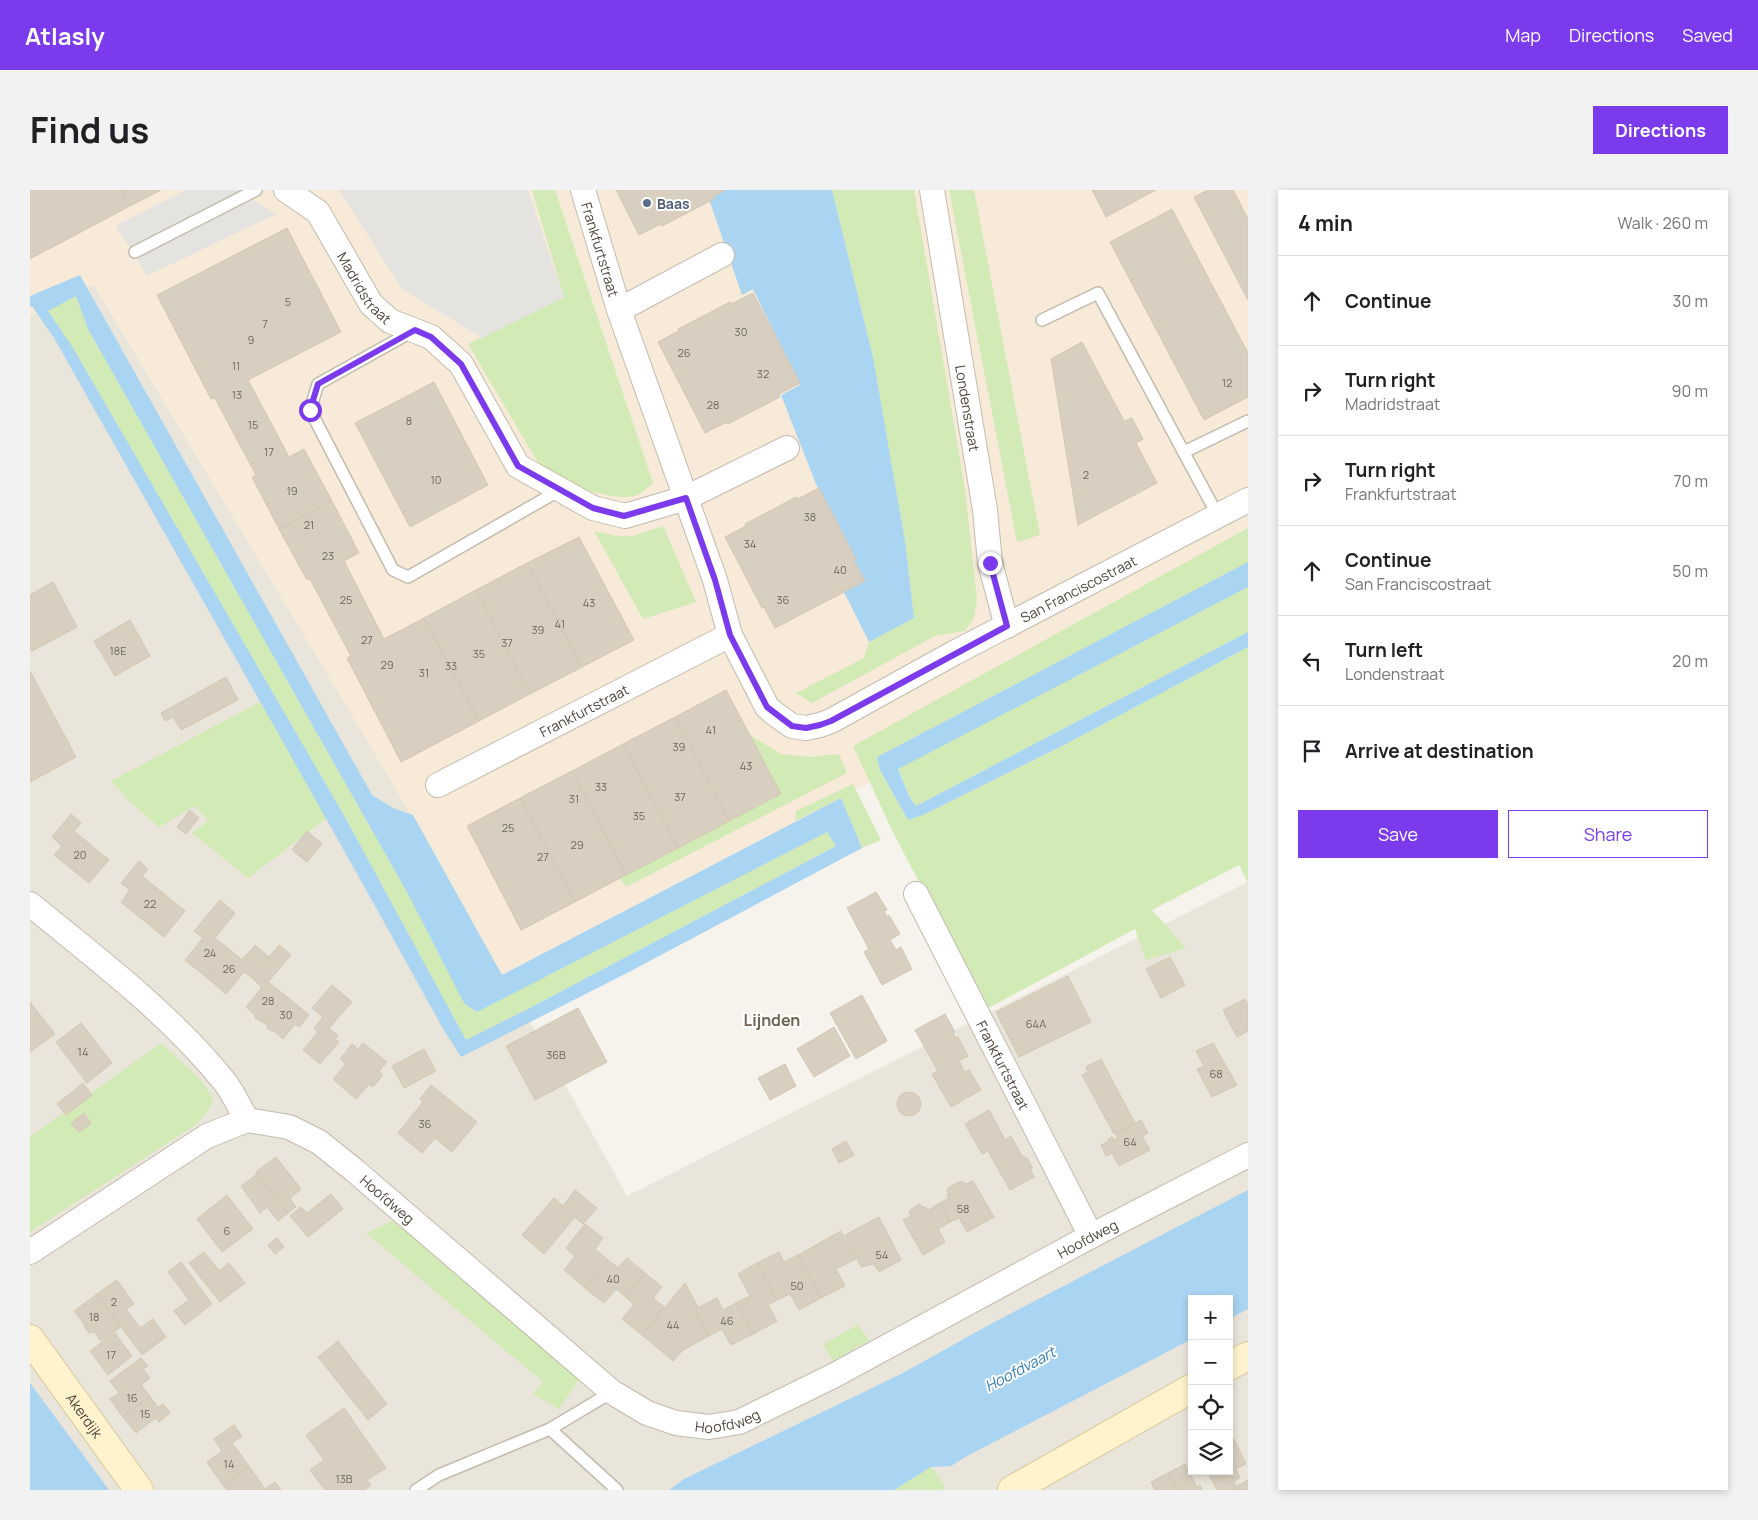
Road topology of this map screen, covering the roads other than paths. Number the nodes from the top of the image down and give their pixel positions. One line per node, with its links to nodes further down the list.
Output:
1 (256, 190): 5 (lane)
2 (286, 190): 9 (street, Madridstraat)
3 (583, 190): 7 (street, Frankfurtstraat)
4 (932, 190): 17 (street, Londenstraat)
5 (135, 252)
6 (722, 256): 7 (street, Frankfurtstraat)
7 (619, 310): 14 (street, Frankfurtstraat)
8 (1042, 320): 12 (lane)
9 (415, 330): 13 (street, Madridstraat); 13 (lane)
10 (1248, 421): 12 (lane)
11 (787, 448): 14 (street)
12 (1184, 452): 16 (lane)
13 (560, 490): 14 (street, Madridstraat)
14 (686, 498): 18 (street, Frankfurtstraat)
15 (1248, 500): 16 (street, San Franciscostraat)
16 (1218, 516): 17 (street, San Franciscostraat)
17 (1007, 626): 19 (street, San Franciscostraat)
18 (730, 635): 19 (street, Frankfurtstraat); 20 (street, Frankfurtstraat)
19 (831, 721)
20 (438, 785)
21 (916, 894): 25 (street, Frankfurtstraat)
22 (30, 904): 23 (street)
23 (247, 1120): 26 (street); 31 (street, Hoofdweg)
24 (1248, 1155): 25 (street, Hoofdweg)
25 (1091, 1236): 31 (street, Hoofdweg)
26 (30, 1252)
27 (30, 1339): 33 (street, Akerdijk)
28 (1248, 1356): 29 (street)
29 (1233, 1364)
30 (1188, 1390): 36 (street)
31 (612, 1392): 32 (lane)
32 (550, 1429): 34 (lane); 35 (lane)
33 (139, 1490)
34 (416, 1490)
35 (618, 1490)
36 (1012, 1490)

